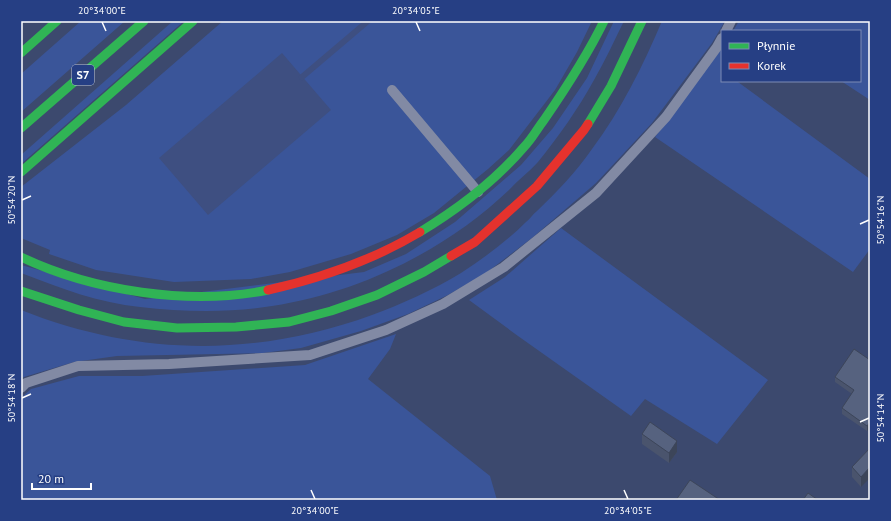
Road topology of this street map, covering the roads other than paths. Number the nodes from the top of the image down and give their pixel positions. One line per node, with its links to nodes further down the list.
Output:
1 (57, 21): 9 (highway)
2 (144, 21): 11 (highway, S7)
3 (193, 21): 12 (highway)
4 (604, 21): 13 (highway)
5 (642, 21): 15 (highway)
6 (731, 21): 7 (lane)
7 (726, 30)
8 (721, 40): 16 (lane)
9 (21, 53)
10 (392, 90): 13 (lane)
11 (21, 128)
12 (21, 172)
13 (478, 192): 14 (highway)
14 (21, 258)
15 (21, 291)
16 (21, 388)

